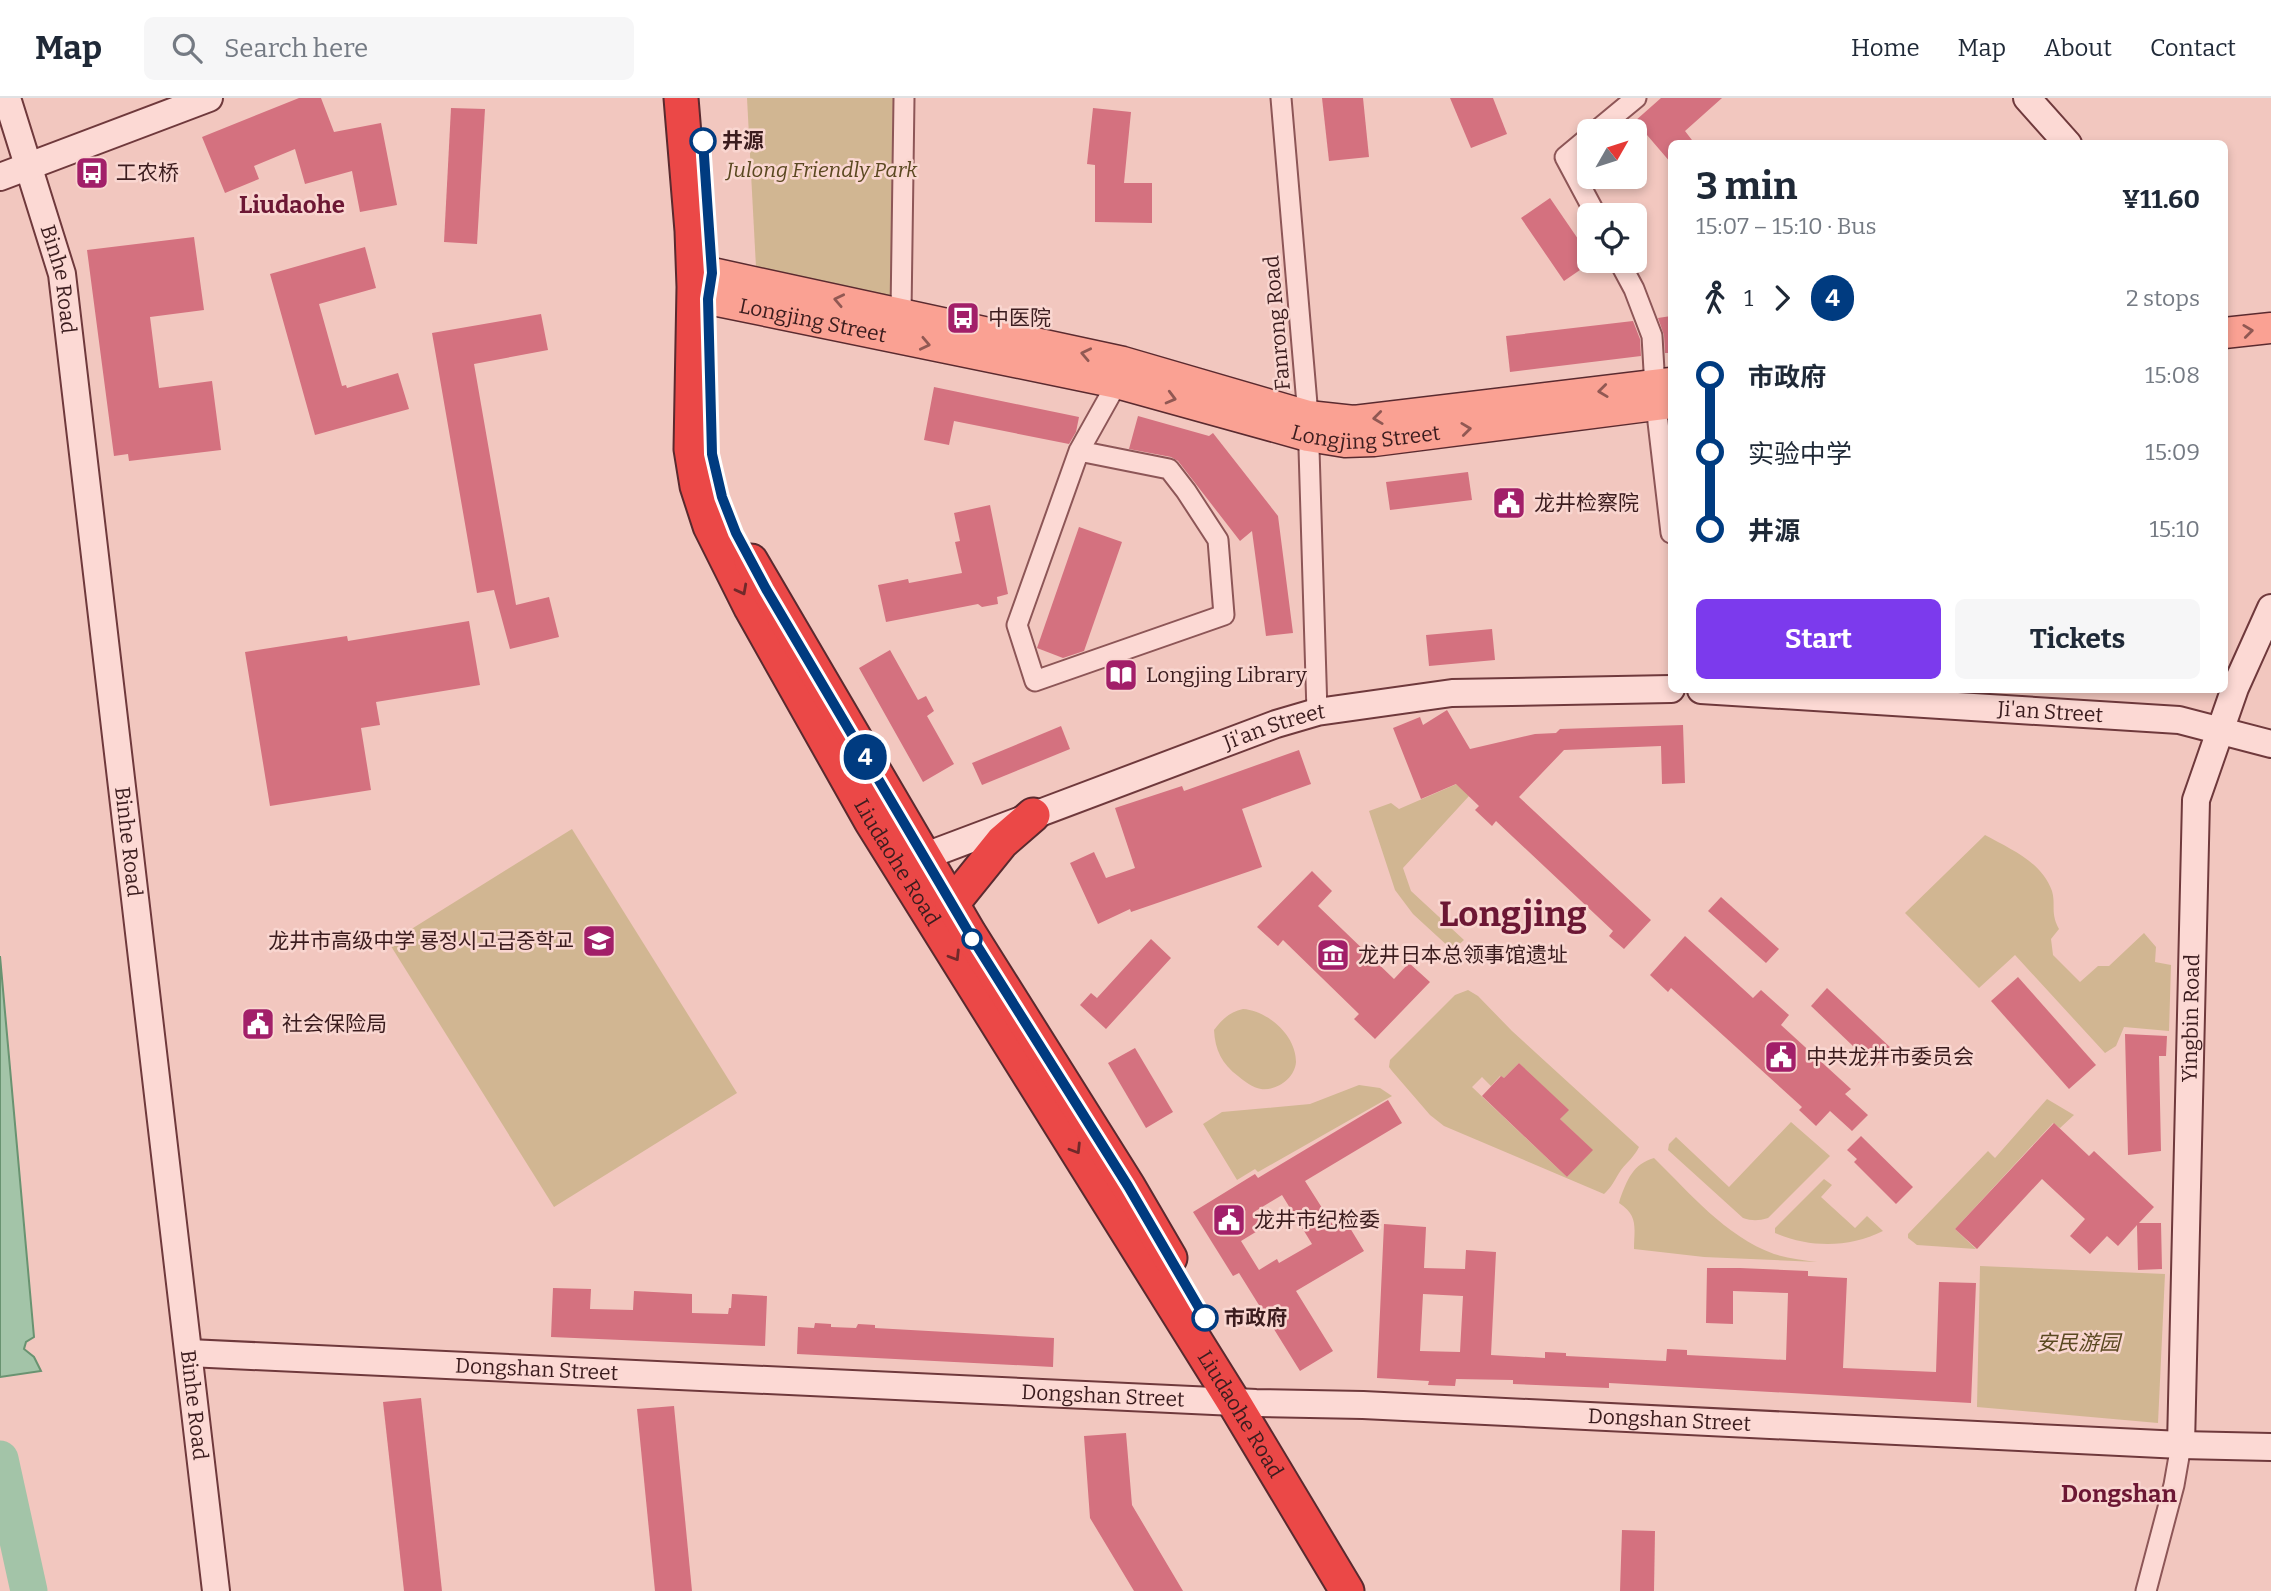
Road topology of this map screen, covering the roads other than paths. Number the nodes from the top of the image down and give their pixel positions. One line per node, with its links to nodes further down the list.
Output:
1 (8, 98): 12 (street, Binhe Road)
2 (209, 98): 12 (street)
3 (681, 98): 16 (highway, Liudaohe Road)
4 (700, 98): 16 (highway, Liudaohe Road)
5 (904, 98): 19 (street)
6 (1281, 98): 24 (street, Fanrong Road)
7 (1636, 98): 9 (street)
8 (2027, 98): 10 (street)
9 (1611, 119)
10 (2064, 140)
11 (1577, 146): 14 (street)
12 (28, 168): 13 (street); 36 (street, Binhe Road)
13 (0, 177)
14 (1577, 179)
15 (1625, 273): 23 (street)
16 (705, 286): 19 (main road, Longjing Street, one-way to 16); 22 (main road, Longjing Street, one-way to 22); 34 (highway, Liudaohe Road)
17 (2271, 307): 18 (main road)
18 (2228, 312)
19 (901, 313): 22 (main road, Longjing Street, one-way to 19)
20 (2271, 328): 21 (main road, one-way to 20)
21 (2228, 333)
22 (1120, 372): 24 (main road, Longjing Street); 25 (street)
23 (1663, 394): 24 (main road, Longjing Street); 26 (street)
24 (1308, 426): 30 (street, Fanrong Road)
25 (1079, 451): 25 (street)
26 (1668, 481)
27 (2271, 608): 31 (street, Yingbin Road)
28 (1668, 689): 30 (street, Ji'an Street)
29 (1749, 693): 31 (street, Ji'an Street)
30 (1317, 712): 33 (street, Ji'an Street)
31 (2219, 731): 32 (street, Ji'an Street); 38 (street, Yingbin Road)
32 (2271, 744)
33 (1033, 815): 34 (street, Ji'an Street); 35 (highway)
34 (911, 861): 35 (highway, Liudaohe Road); 37 (highway, Liudaohe Road, one-way to 37)
35 (952, 904): 37 (highway, Liudaohe Road)
36 (189, 1353): 37 (street, Dongshan Street); 40 (street, Binhe Road)
37 (1244, 1402): 38 (street, Dongshan Street); 41 (highway, Liudaohe Road); 42 (highway, Liudaohe Road)
38 (2181, 1445): 39 (street, Dongshan Street); 43 (street)
39 (2271, 1447)
40 (216, 1591)
41 (1347, 1591)
42 (1369, 1591)
43 (2146, 1591)

